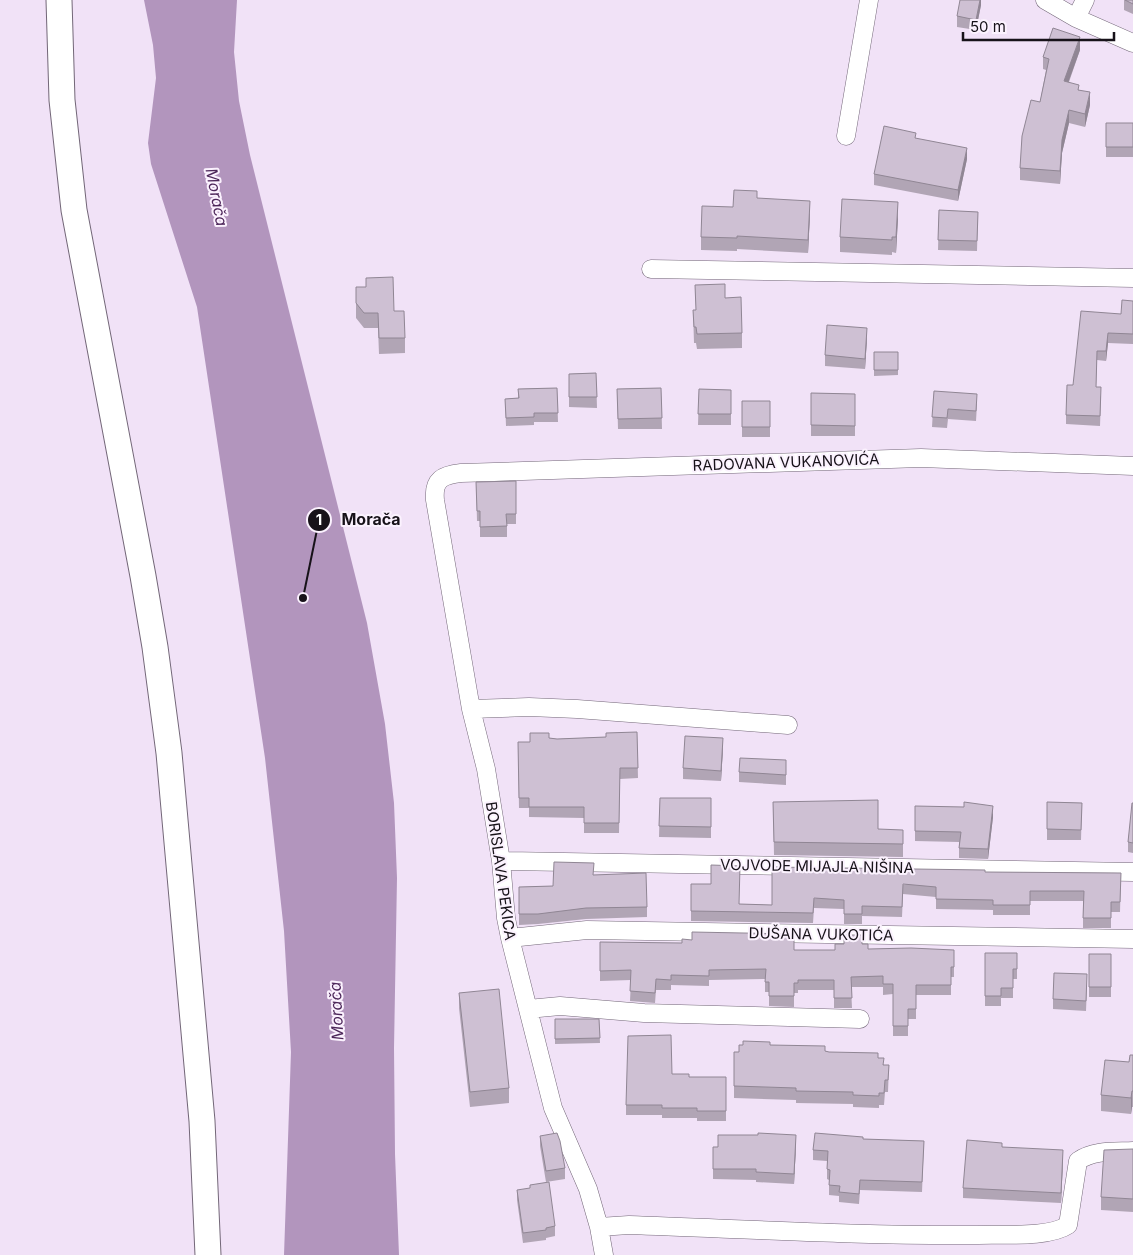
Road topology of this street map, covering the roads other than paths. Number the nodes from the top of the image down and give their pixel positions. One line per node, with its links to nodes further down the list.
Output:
1 (59, 0): 22 (main road)
2 (869, 0): 7 (street)
3 (1045, 0): 5 (street)
4 (1085, 0): 5 (street)
5 (1076, 18): 6 (street)
6 (1133, 43)
7 (846, 136)
8 (651, 269): 9 (street)
9 (1133, 278)
10 (1133, 466): 11 (street, RADOVANA VUKANOVIĆA)
11 (440, 479): 12 (street, BORISLAVA PEKICA)
12 (471, 709): 13 (street); 14 (street, BORISLAVA PEKICA)
13 (788, 725)
14 (501, 861): 15 (street, VOJVODE MIJAJLA NIŠINA); 16 (street, BORISLAVA PEKICA)
15 (1133, 872)
16 (510, 938): 17 (street, DUŠANA VUKOTIĆA); 18 (street, BORISLAVA PEKICA)
17 (1133, 939)
18 (528, 1009): 19 (street); 21 (street, BORISLAVA PEKICA)
19 (860, 1019)
20 (1133, 1151): 21 (street)
21 (599, 1227): 23 (street, BORISLAVA PEKICA)
22 (208, 1255)
23 (604, 1255)

